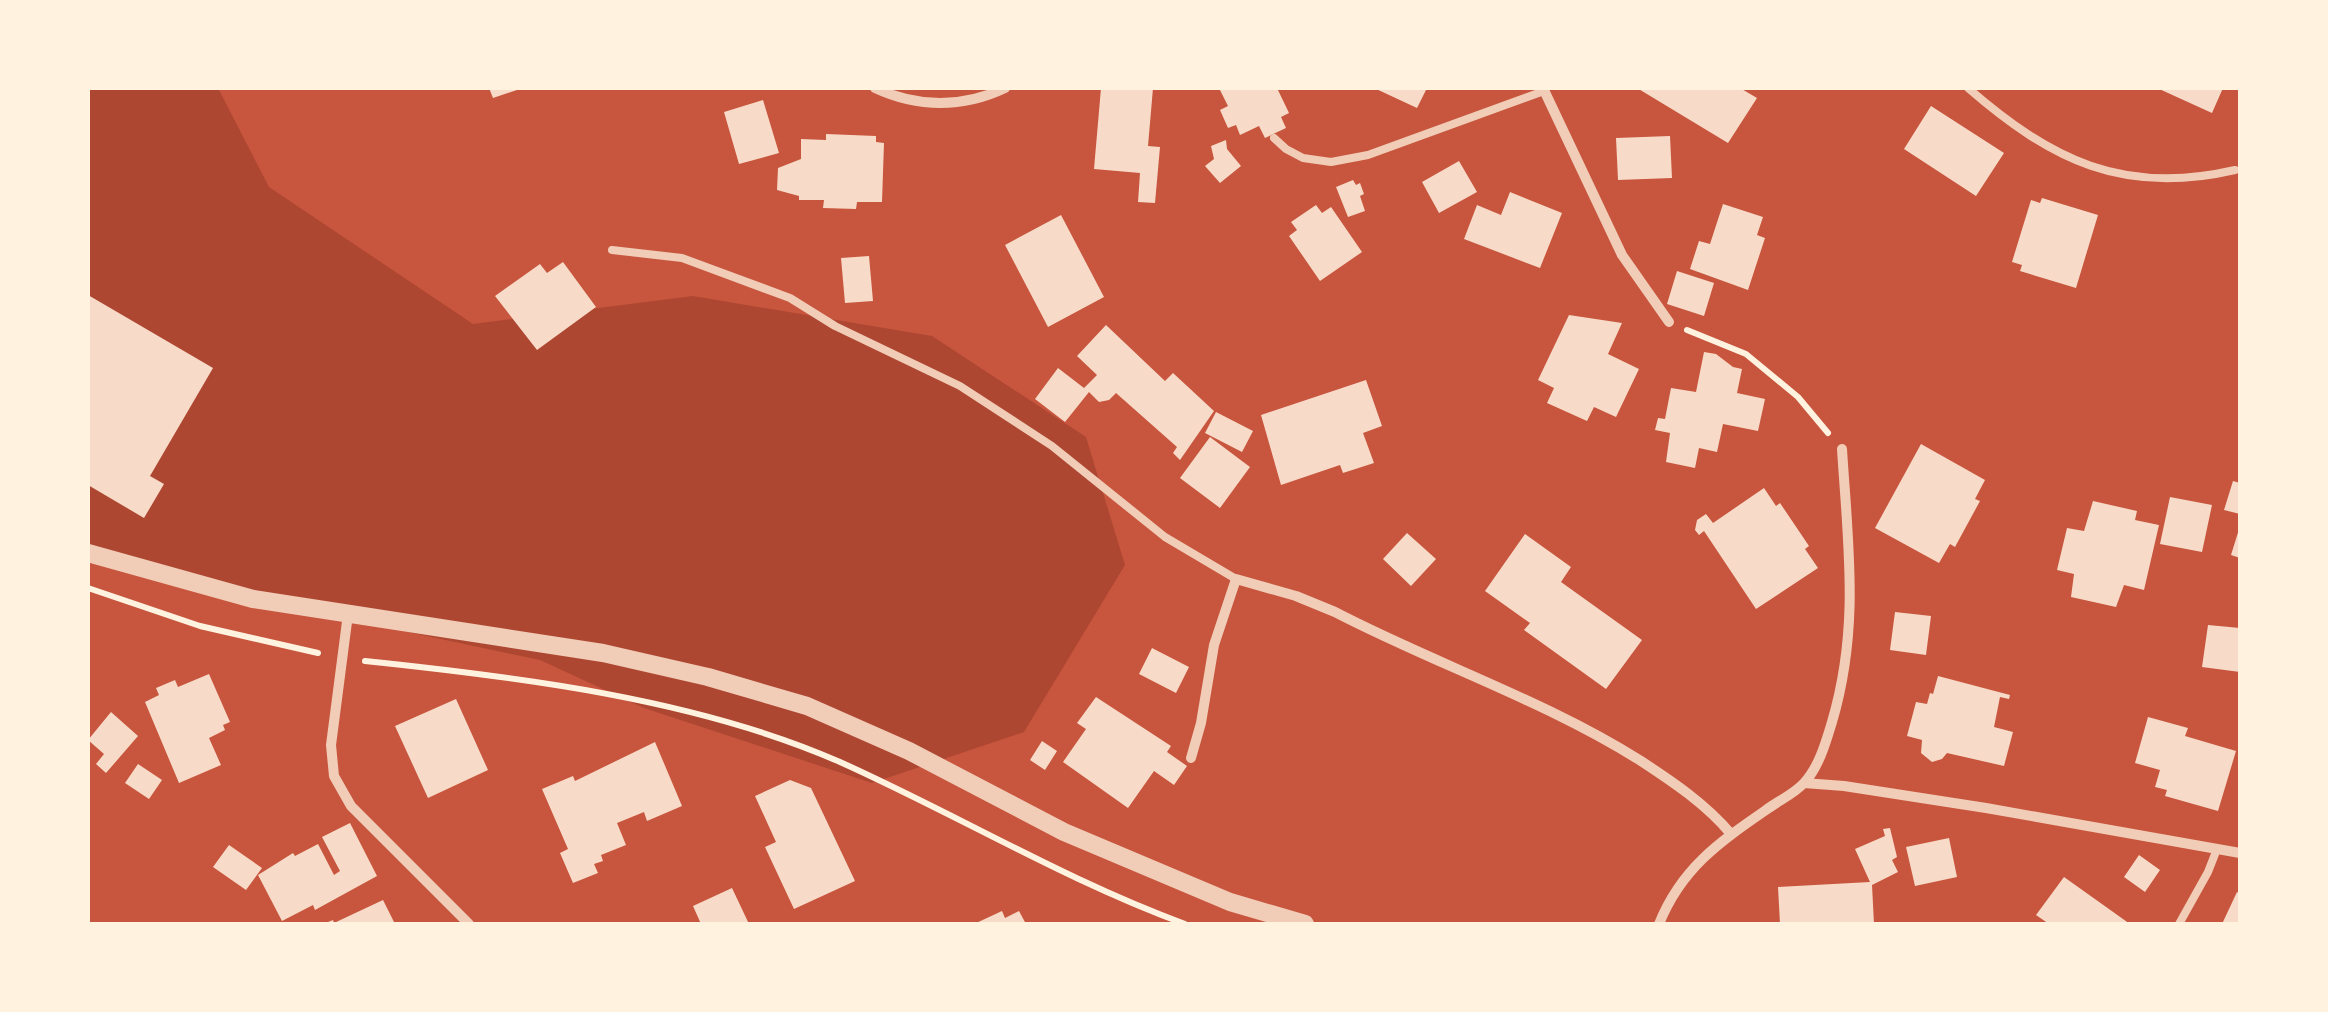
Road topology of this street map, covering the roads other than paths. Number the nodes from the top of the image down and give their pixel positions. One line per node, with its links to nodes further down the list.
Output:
1 (876, 88): 2 (street)
2 (1006, 88)
3 (1968, 88): 6 (lane)
4 (1543, 89): 5 (lane); 8 (street)
5 (1274, 138)
6 (2235, 170)
7 (612, 250): 11 (lane)
8 (1670, 322)
9 (1842, 449): 14 (street)
10 (88, 553): 12 (street)
11 (1236, 579): 13 (street); 15 (street)
12 (348, 614): 18 (street); 19 (street)
13 (1191, 758)
14 (1804, 783): 15 (street); 16 (street)
15 (1731, 834): 20 (street)
16 (2218, 849): 17 (street); 21 (lane)
17 (2240, 852)
18 (469, 924)
19 (1305, 924)
20 (1659, 924)
21 (2179, 924)

